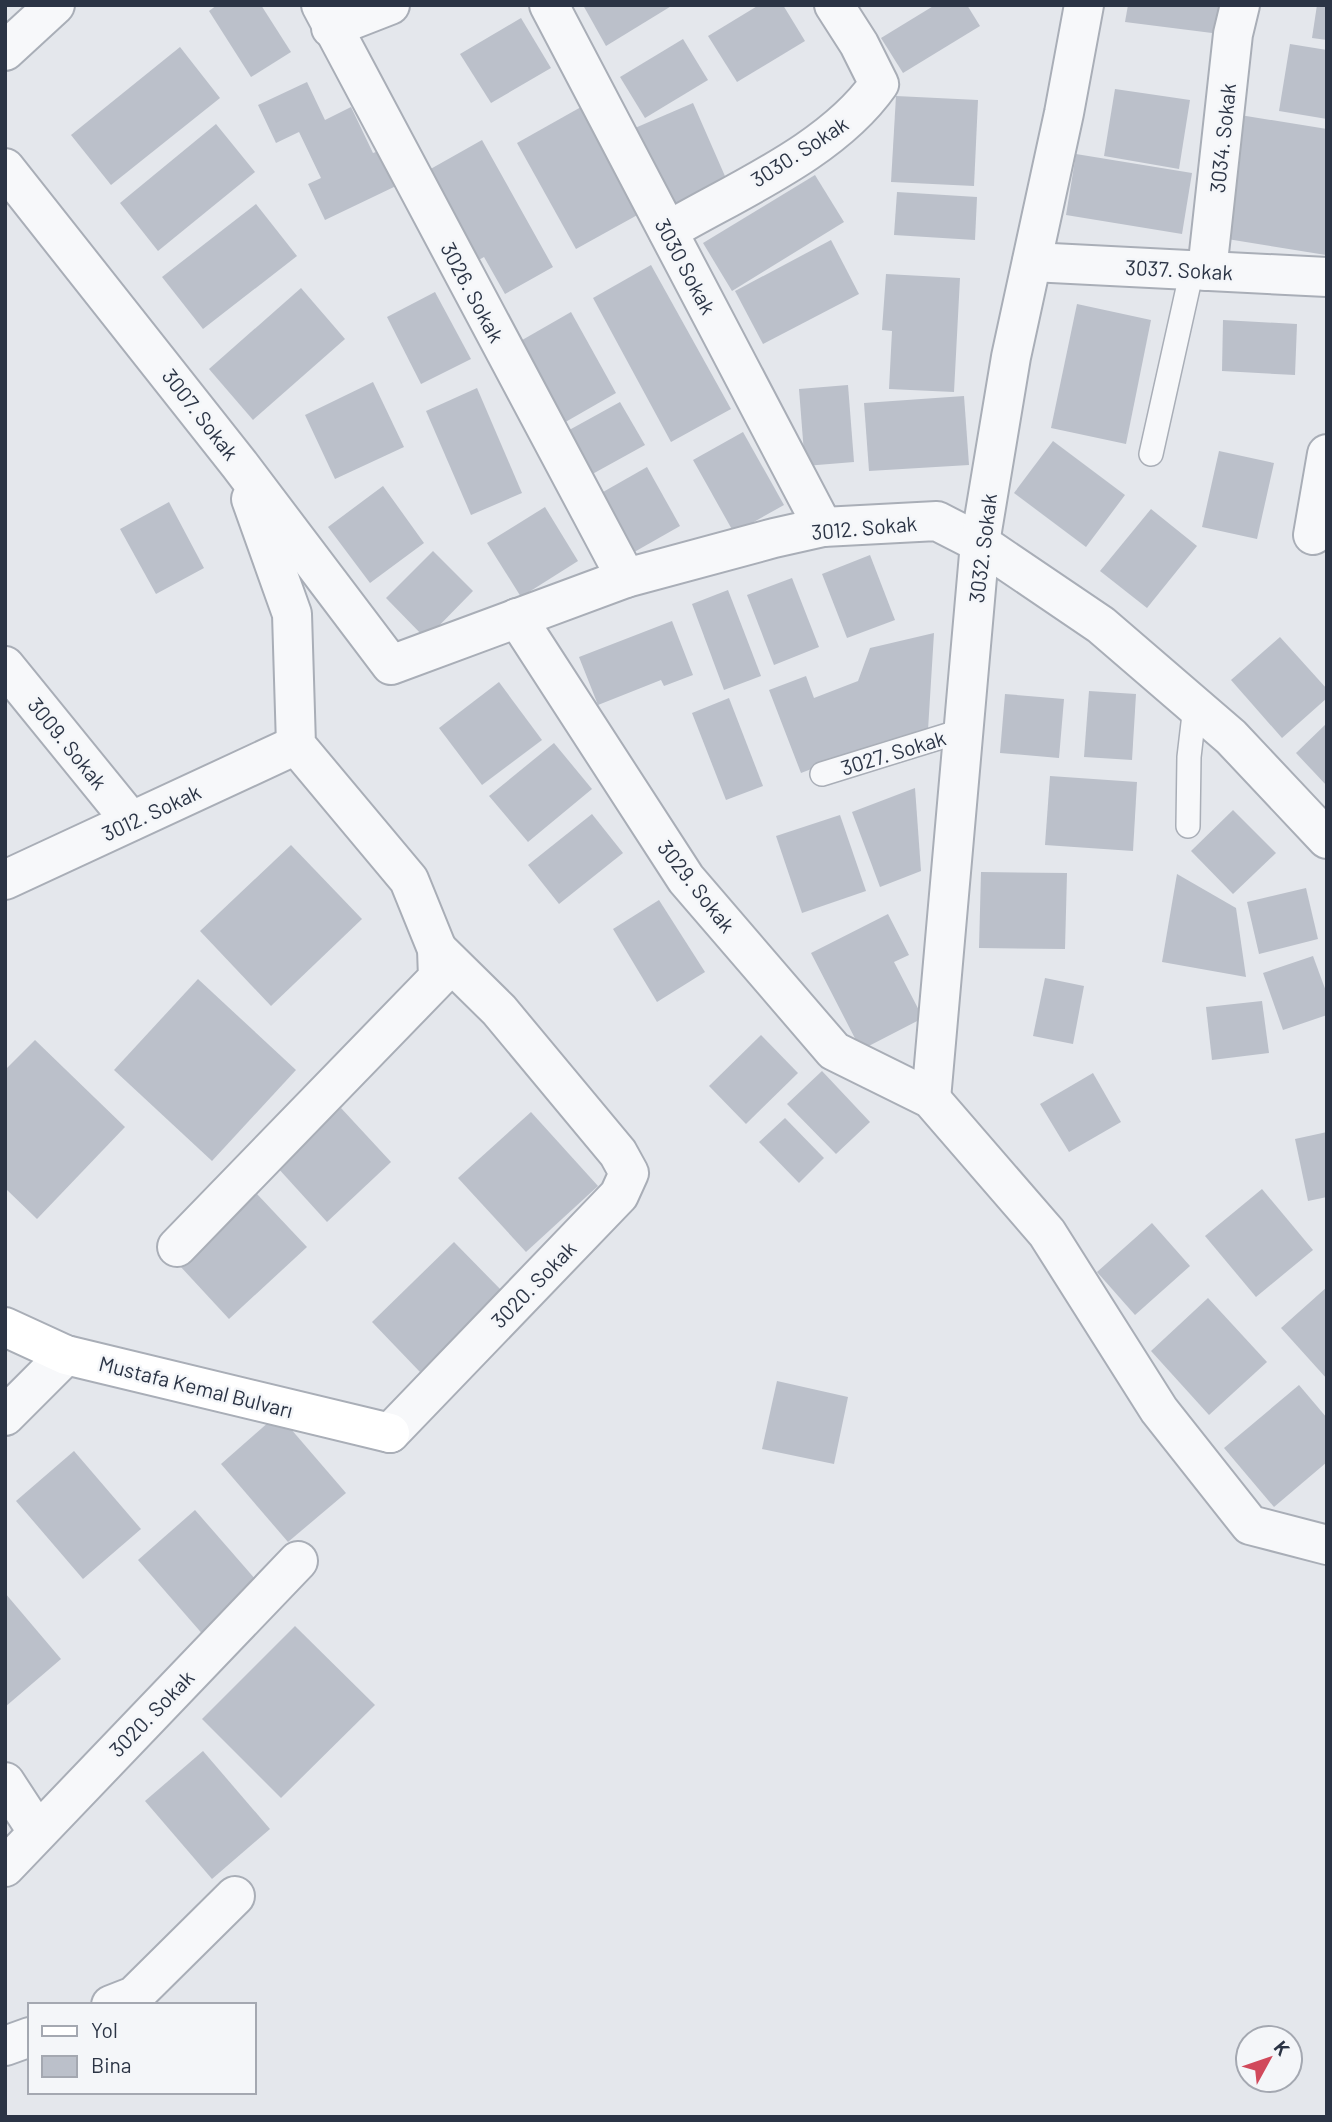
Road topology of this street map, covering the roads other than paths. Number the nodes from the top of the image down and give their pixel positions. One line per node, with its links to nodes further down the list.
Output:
1 (55, 5): 8 (street)
2 (390, 5): 7 (street)
3 (549, 5): 10 (street, 3030 Sokak)
4 (834, 5): 10 (street, 3030. Sokak)
5 (1084, 5): 11 (street, 3032. Sokak)
6 (1240, 5): 12 (street, 3034. Sokak)
7 (326, 16): 20 (street, 3026. Sokak)
8 (5, 51)
9 (5, 168): 16 (street, 3007. Sokak)
10 (668, 231): 17 (street, 3030 Sokak)
11 (1032, 262): 12 (street, 3037. Sokak); 19 (street, 3032. Sokak)
12 (1200, 270): 13 (street, 3037. Sokak); 14 (lane)
13 (1327, 277)
14 (1151, 454)
15 (1327, 454): 18 (street)
16 (239, 464): 22 (street, 3007. Sokak); 26 (street)
17 (823, 527): 19 (street, 3012. Sokak); 20 (street, 3012. Sokak)
18 (1313, 536)
19 (980, 542): 24 (street, 3012. Sokak); 25 (street, 3032. Sokak)
20 (626, 578): 21 (street, 3012. Sokak)
21 (517, 618): 22 (street, 3012. Sokak); 33 (street, 3029. Sokak)
22 (391, 665)
23 (5, 666): 28 (street, 3009. Sokak)
24 (1195, 706): 29 (lane); 30 (street, 3012. Sokak)
25 (964, 730): 27 (lane, 3027. Sokak); 33 (street, 3032. Sokak)
26 (296, 745): 28 (street, 3012. Sokak); 32 (street)
27 (822, 774)
28 (131, 821): 31 (street, 3012. Sokak)
29 (1188, 826)
30 (1327, 839)
31 (5, 880)
32 (437, 949): 34 (street); 38 (street, 3020. Sokak)
33 (931, 1099): 39 (street)
34 (177, 1247)
35 (5, 1327): 36 (street, Mustafa Kemal Bulvarı)
36 (66, 1355): 37 (street); 38 (street, Mustafa Kemal Bulvarı)
37 (5, 1416)
38 (390, 1433)
39 (1327, 1545)
40 (298, 1561): 42 (street, 3020. Sokak)
41 (5, 1783): 42 (street)
42 (37, 1831): 43 (street, 3020. Sokak)
43 (5, 1867)
44 (235, 1896): 45 (street)
45 (116, 2003)
46 (28, 2038): 47 (street)
47 (5, 2046)

